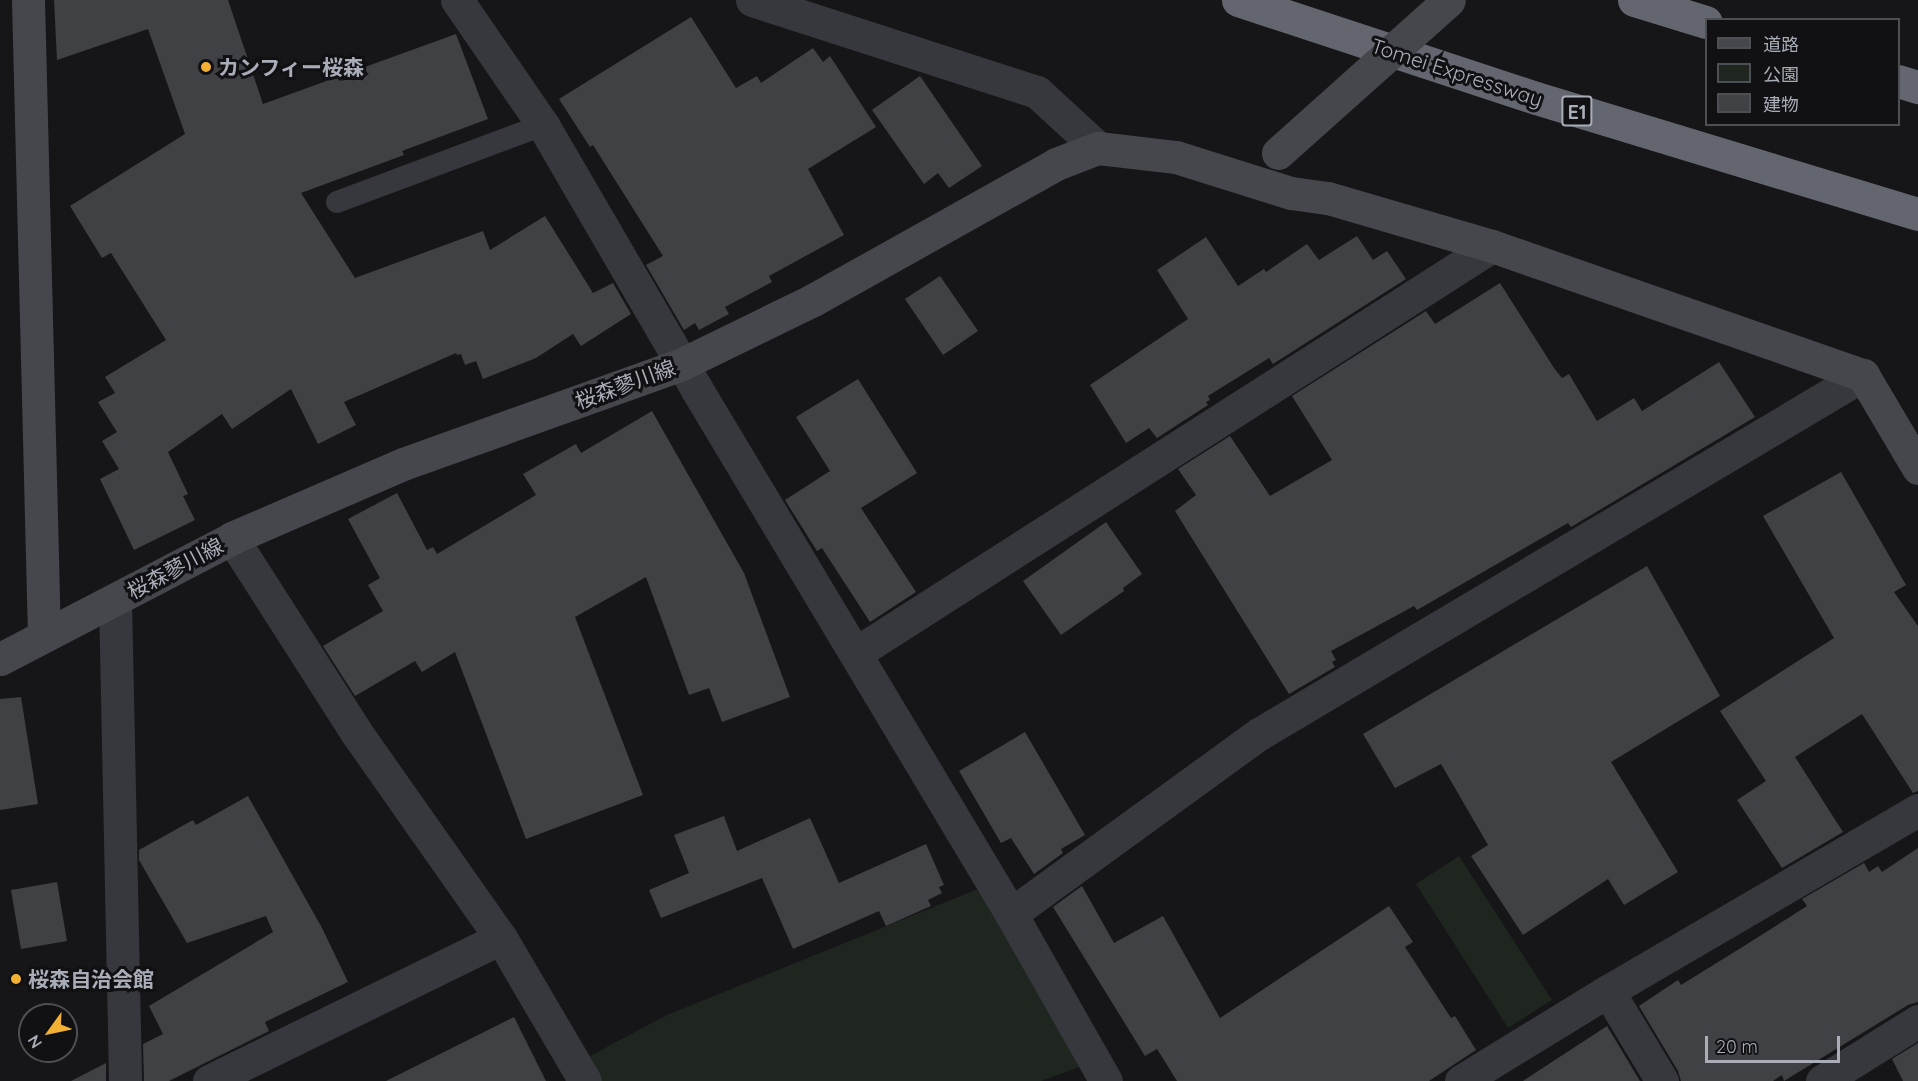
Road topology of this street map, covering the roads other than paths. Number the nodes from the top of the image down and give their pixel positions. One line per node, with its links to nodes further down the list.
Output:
1 (28, 0): 21 (street)
2 (457, 0): 10 (street)
3 (752, 0): 11 (street)
4 (1238, 0): 14 (highway, Tomei Expressway / E1)
5 (1449, 0): 12 (street, bridge)
6 (1634, 0): 7 (highway)
7 (1705, 21)
8 (1900, 81): 9 (highway)
9 (1918, 87)
10 (543, 125): 13 (lane); 16 (street)
11 (1098, 148): 12 (street, 桜森蓼川線); 16 (street, 桜森蓼川線)
12 (1248, 178): 15 (street, 桜森蓼川線)
13 (337, 202)
14 (1918, 214)
15 (1492, 246): 17 (street, 桜森蓼川線); 22 (street)
16 (682, 364): 19 (street, 桜森蓼川線); 22 (street)
17 (1863, 375): 18 (street); 25 (street)
18 (1918, 468)
19 (232, 538): 20 (street, 桜森蓼川線); 26 (street)
20 (115, 600): 21 (street, 桜森蓼川線); 29 (street)
21 (44, 636): 23 (street, 桜森蓼川線)
22 (856, 652): 25 (street)
23 (0, 659)
24 (1918, 810): 27 (street)
25 (1011, 914): 32 (street)
26 (501, 938): 30 (street); 31 (street)
27 (1608, 991): 33 (street); 34 (street)
28 (1918, 1021): 35 (street)
29 (125, 1081)
30 (209, 1081)
31 (585, 1081)
32 (1106, 1081)
33 (1461, 1081)
34 (1662, 1081)
35 (1822, 1081)

